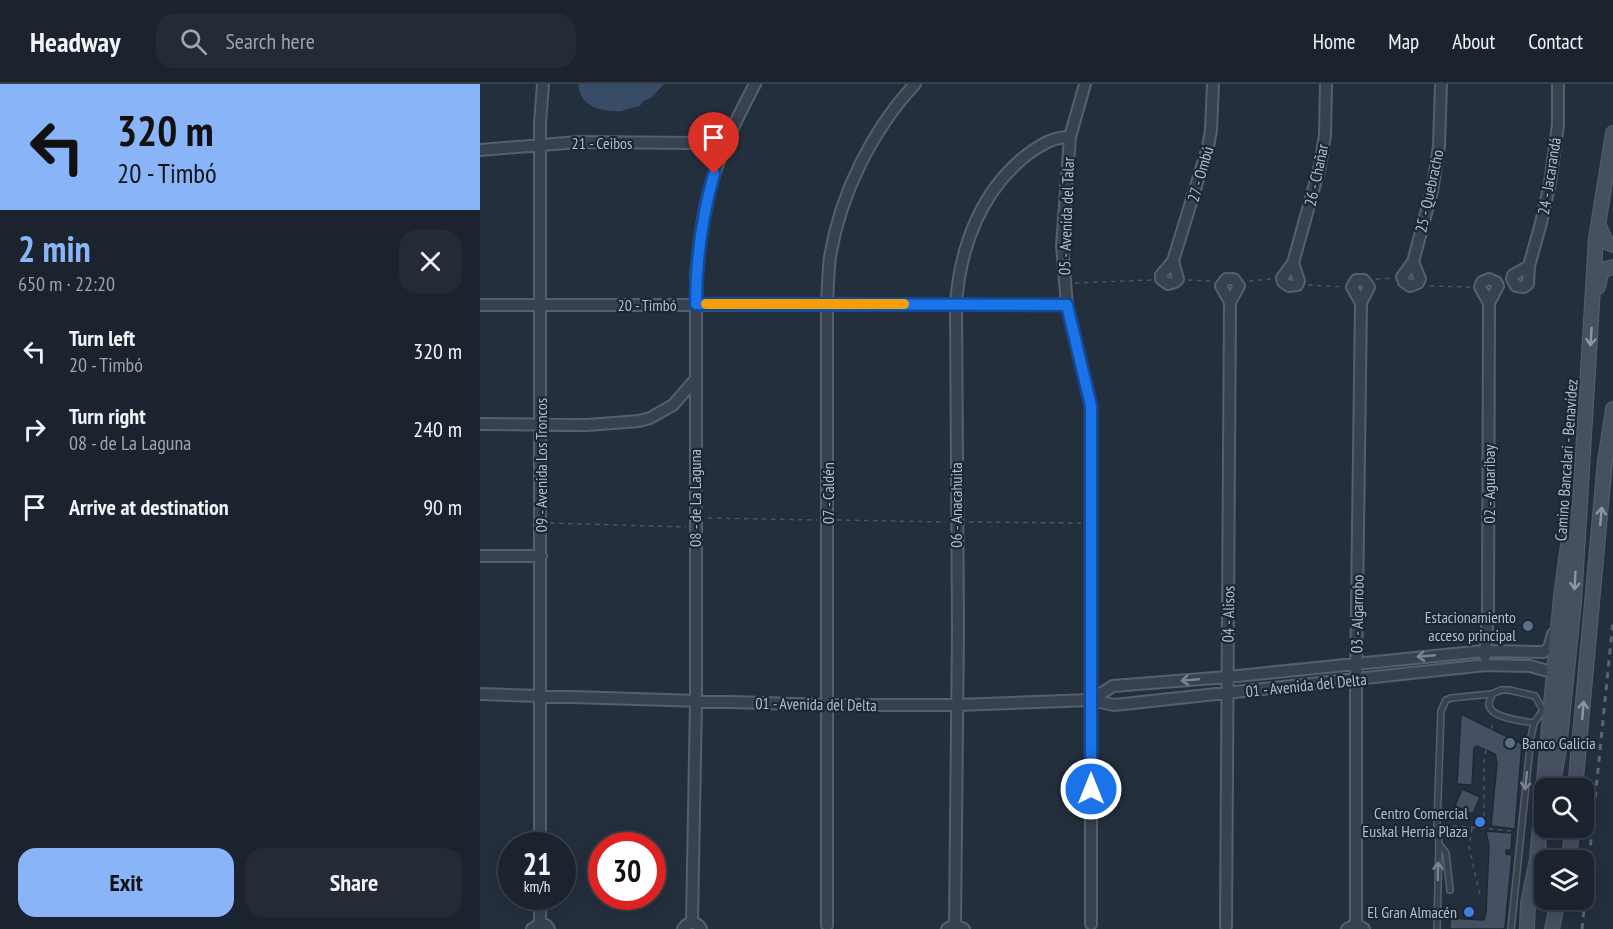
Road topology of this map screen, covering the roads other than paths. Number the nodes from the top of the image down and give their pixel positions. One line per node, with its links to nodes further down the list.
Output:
1 (543, 84): 11 (street, 09 - Avenida Los Troncos)
2 (755, 84): 12 (street, 08 - de La Laguna)
3 (915, 84): 26 (street, 07 - Caldén)
4 (1085, 84): 10 (street, 05 - Avenida del Talar)
5 (1213, 84): 16 (street, 27 - Ombú)
6 (1326, 84): 18 (street, 26 - Chañar)
7 (1441, 84): 17 (street, 25 - Quebracho)
8 (1558, 84): 19 (street, 24 - Jacarandá)
9 (1613, 133): 14 (main road, Camino Bancalari - Benavídez)
10 (1070, 137): 27 (street, 06 - Anacahuita); 30 (street, 05 - Avenida del Talar)
11 (540, 144): 12 (street, 21 - Ceibos); 13 (street, 21 - Ceibos); 29 (street, 09 - Avenida Los Troncos)
12 (723, 149): 25 (street, 08 - de La Laguna)
13 (480, 150)
14 (1598, 221): 15 (main road); 21 (main road, Camino Bancalari - Benavídez)
15 (1613, 245)
16 (1173, 261): 16 (street)
17 (1413, 262): 17 (street)
18 (1293, 263): 18 (street)
19 (1529, 266)
20 (1613, 267): 21 (main road)
21 (1593, 300): 35 (main road, Camino Bancalari - Benavídez, one-way to 35)
22 (1230, 302): 22 (street); 44 (street, 04 - Alisos)
23 (1361, 303): 23 (street, 03 - Algarrobo); 41 (street, 03 - Algarrobo)
24 (1489, 303): 24 (street, 02 - Aguaribay); 39 (street, 02 - Aguaribay)
25 (696, 304): 26 (street, 20 - Timbó); 29 (street, 20 - Timbó); 31 (street, 08 - de La Laguna)
26 (827, 304): 27 (street, 20 - Timbó); 52 (street, 07 - Caldén)
27 (956, 304): 30 (street, 20 - Timbó); 53 (street, 06 - Anacahuita)
28 (480, 305): 29 (street, 20 - Timbó)
29 (541, 305): 34 (street, 09 - Avenida Los Troncos)
30 (1067, 305): 50 (street, 05 - Avenida del Talar)
31 (694, 381): 34 (street); 51 (street, 08 - de La Laguna)
32 (1613, 409): 57 (main road, one-way to 32)
33 (480, 424): 34 (street)
34 (541, 425): 37 (street, 09 - Avenida Los Troncos)
35 (1582, 460): 38 (main road); 56 (main road, Camino Bancalari - Benavídez, one-way to 56)
36 (480, 556): 37 (street)
37 (541, 556): 49 (street, 09 - Avenida Los Troncos)
38 (1561, 596): 39 (street, 01 - Avenida del Delta); 40 (main road)
39 (1484, 651): 40 (street, 01 - Avenida del Delta); 41 (street, 01 - Avenida del Delta, one-way to 41); 42 (street, 02 - Aguaribay)
40 (1557, 653): 43 (main road)
41 (1356, 662): 44 (street, 01 - Avenida del Delta); 45 (street, 03 - Algarrobo)
42 (1486, 665): 43 (street, 01 - Avenida del Delta); 45 (street, 01 - Avenida del Delta)
43 (1555, 675): 54 (main road)
44 (1227, 677): 47 (street, 04 - Alisos); 50 (street, 01 - Avenida del Delta, one-way to 50)
45 (1356, 680): 47 (street, 01 - Avenida del Delta); 71 (street, 03 - Algarrobo)
46 (480, 694): 49 (street, 01 - Avenida del Delta)
47 (1228, 694): 50 (street, 01 - Avenida del Delta); 73 (street, 04 - Alisos)
48 (1492, 694): 54 (lane); 55 (lane); 59 (lane)
49 (541, 696): 51 (street, 01 - Avenida del Delta); 58 (street, 09 - Avenida Los Troncos)
50 (1091, 700): 53 (street, 01 - Avenida del Delta); 70 (street, 05 - Avenida del Talar)
51 (696, 702): 52 (street, 01 - Avenida del Delta); 68 (street, 08 - de La Laguna)
52 (826, 705): 53 (street, 01 - Avenida del Delta); 72 (street, 07 - Caldén)
53 (957, 705): 69 (street, 06 - Anacahuita)
54 (1547, 711): 55 (lane); 60 (main road)
55 (1533, 723): 75 (lane, one-way to 75)
56 (1554, 778)
57 (1576, 778)
58 (540, 832)
59 (1439, 844): 63 (lane); 74 (lane, one-way to 59)
60 (1538, 850)
61 (1534, 874): 62 (main road)
62 (1531, 889): 76 (main road); 77 (main road)
63 (1450, 890)
64 (540, 910): 67 (street)
65 (1556, 910): 78 (main road)
66 (1564, 910): 79 (main road)
67 (540, 927)
68 (692, 927)
69 (955, 927)
70 (1091, 927)
71 (1356, 927)
72 (827, 928)
73 (1226, 928)
74 (1437, 929)
75 (1511, 929)
76 (1527, 929)
77 (1533, 929)
78 (1552, 929)
79 (1562, 929)

